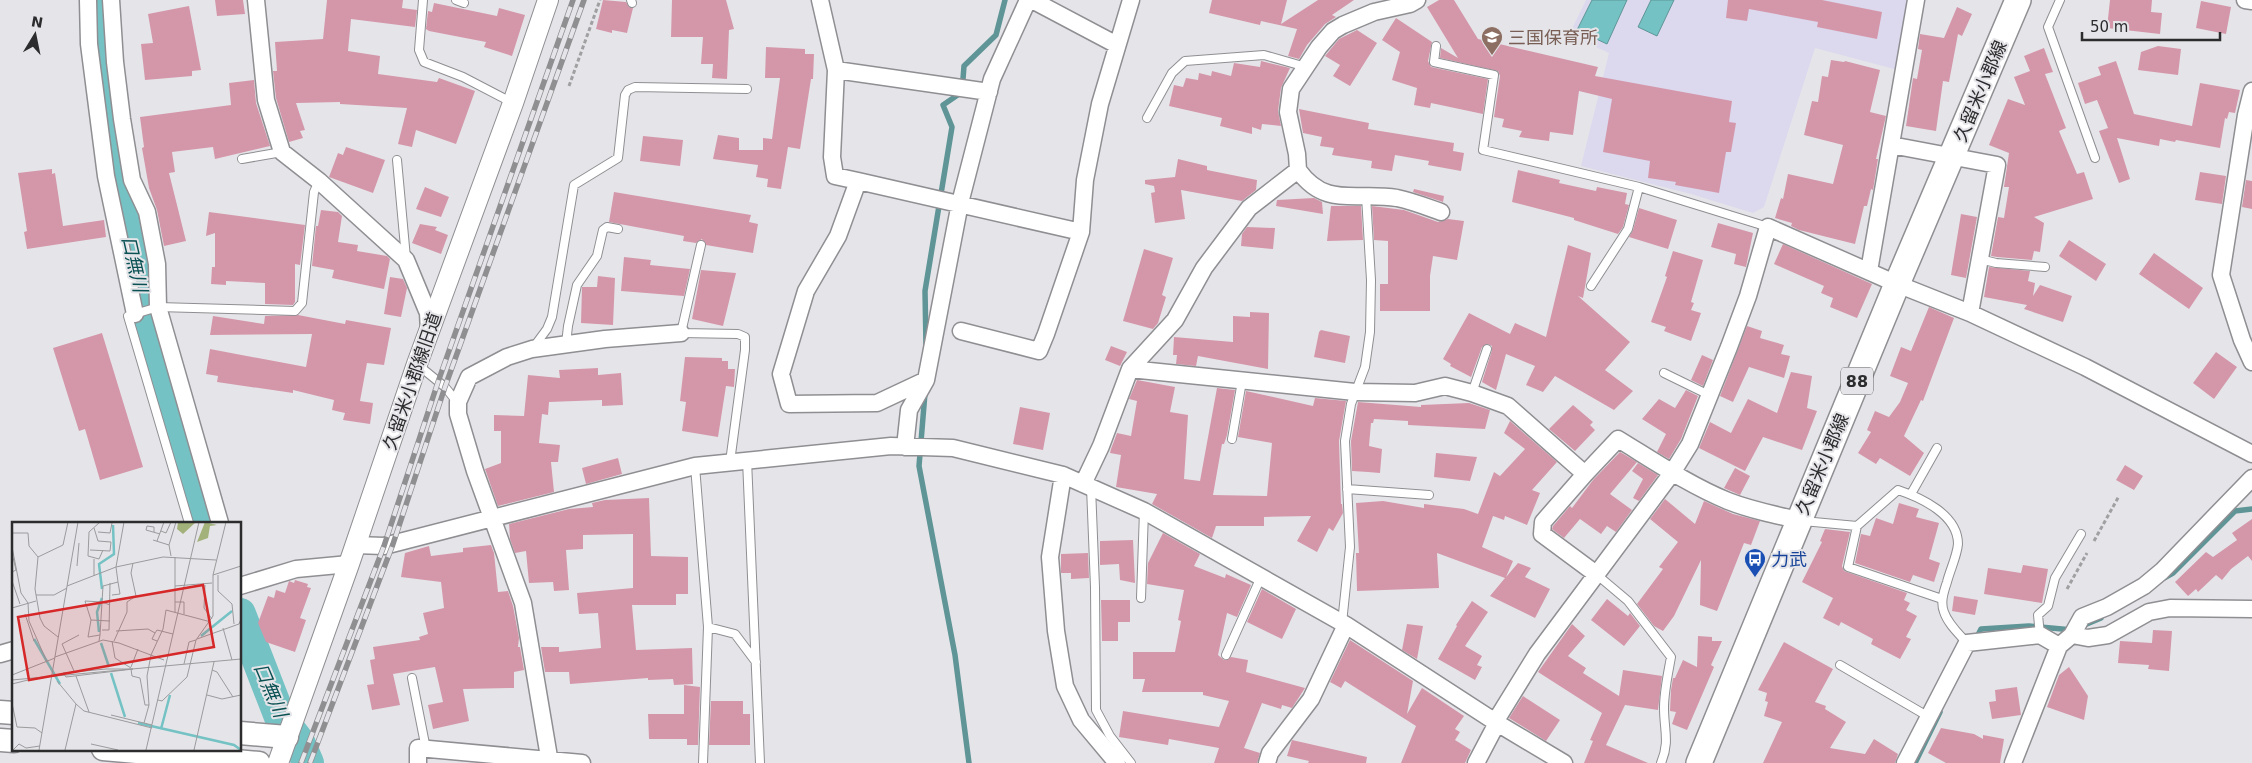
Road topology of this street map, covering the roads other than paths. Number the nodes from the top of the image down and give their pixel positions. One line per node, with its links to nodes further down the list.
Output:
1 (88, 0): 52 (street)
2 (111, 0): 50 (street)
3 (256, 0): 28 (street)
4 (423, 0): 25 (lane)
5 (456, 0): 17 (lane)
6 (548, 0): 25 (street, 久留米小郡線旧道)
7 (820, 0): 21 (street)
8 (1028, 0): 24 (street)
9 (1032, 0): 18 (street)
10 (1131, 0): 18 (street)
11 (1417, 0): 20 (street)
12 (1916, 0): 27 (street)
13 (2018, 0): 29 (main road, 久留米小郡線 / 88)
14 (2060, 0): 30 (lane)
15 (2245, 0): 16 (street)
16 (2252, 1)
17 (464, 2)
18 (1118, 45): 42 (street)
19 (1436, 46): 36 (lane)
20 (1306, 67): 26 (lane); 33 (street)
21 (836, 70): 24 (street); 35 (street)
22 (747, 89): 57 (lane)
23 (2252, 91): 59 (street)
24 (989, 92): 38 (street)
25 (513, 103): 54 (street, 久留米小郡線旧道)
26 (1147, 118)
27 (1892, 145): 29 (street); 47 (street)
28 (282, 152): 31 (lane); 34 (street)
29 (1953, 156): 44 (street); 48 (main road, 久留米小郡線 / 88)
30 (2095, 158)
31 (242, 159)
32 (397, 160): 45 (lane)
33 (1298, 170): 37 (street); 61 (street)
34 (319, 181): 45 (street); 50 (lane)
35 (858, 181): 38 (street); 63 (street)
36 (1639, 187): 40 (lane); 49 (lane)
37 (1366, 196): 39 (street); 65 (lane)
38 (960, 203): 42 (street); 63 (street)
39 (1441, 212)
40 (1768, 227): 47 (street); 67 (street)
41 (618, 228): 56 (lane)
42 (1081, 232): 53 (street)
43 (701, 246): 55 (lane)
44 (1980, 259): 46 (lane); 51 (street)
45 (406, 260): 54 (street)
46 (2045, 267)
47 (1868, 270): 48 (street)
48 (1897, 284): 51 (street); 86 (main road, 久留米小郡線 / 88)
49 (1591, 286)
50 (158, 307): 52 (lane); 88 (street)
51 (1970, 313): 72 (street)
52 (135, 314): 87 (lane)
53 (961, 331)
54 (429, 333): 60 (street, 久留米小郡線旧道)
55 (681, 333): 56 (street); 74 (lane)
56 (566, 344): 57 (street)
57 (532, 349): 68 (street)
58 (1487, 349): 66 (lane)
59 (2252, 362)
60 (417, 364): 68 (lane); 91 (street, 久留米小郡線旧道)
61 (1130, 369): 64 (street); 80 (street)
62 (1664, 373): 67 (lane)
63 (926, 380): 70 (street)
64 (1242, 381): 65 (street); 69 (lane)
65 (1355, 392): 66 (street); 81 (lane)
66 (1472, 393): 77 (street)
67 (1710, 395): 76 (street)
68 (458, 402): 85 (street)
69 (1232, 439)
70 (905, 447): 73 (street); 78 (street)
71 (1937, 448): 82 (lane)
72 (2252, 454)
73 (747, 460): 74 (street); 105 (lane)
74 (730, 462): 75 (street)
75 (695, 466): 85 (street); 99 (lane)
76 (1672, 473): 77 (street); 86 (street); 92 (street)
77 (1586, 474): 92 (street)
78 (1063, 475): 80 (street); 120 (street)
79 (2252, 478): 101 (street)
80 (1087, 485): 84 (street); 121 (lane)
81 (1347, 489): 83 (lane); 98 (lane)
82 (1911, 494): 89 (lane); 96 (lane)
83 (1430, 495)
84 (1144, 511): 93 (street); 95 (lane)
85 (492, 520): 91 (street); 114 (street)
86 (1798, 520): 89 (lane); 126 (main road, 久留米小郡線 / 88)
87 (189, 522)
88 (220, 522)
89 (1857, 526): 96 (lane)
90 (2081, 534): 100 (lane)
91 (352, 555): 94 (street); 111 (street, 久留米小郡線旧道)
92 (1596, 574): 109 (street); 125 (lane)
93 (1261, 577): 98 (street); 104 (lane)
94 (241, 582)
95 (1142, 598)
96 (1942, 599): 102 (lane)
97 (2252, 609): 101 (street)
98 (1344, 624): 109 (street); 122 (street)
99 (708, 627): 105 (lane); 118 (lane)
100 (2040, 635): 102 (street); 103 (street)
101 (2072, 635): 103 (street)
102 (1967, 643): 108 (street)
103 (2059, 646): 128 (street)
104 (1226, 655)
105 (756, 662): 119 (lane)
106 (1840, 665): 108 (lane)
107 (412, 678): 113 (lane)
108 (1928, 717): 127 (street)
109 (1496, 722): 123 (street); 124 (street)
110 (241, 732): 111 (main road)
111 (287, 737): 116 (street, 久留米小郡線旧道)
112 (114, 750): 115 (main road)
113 (422, 756): 114 (street)
114 (550, 761): 117 (street)
115 (259, 763)
116 (278, 763)
117 (582, 763)
118 (703, 763)
119 (760, 763)
120 (1117, 763)
121 (1131, 763)
122 (1267, 763)
123 (1476, 763)
124 (1564, 763)
125 (1661, 763)
126 (1699, 763)
127 (1905, 763)
128 (2013, 763)

